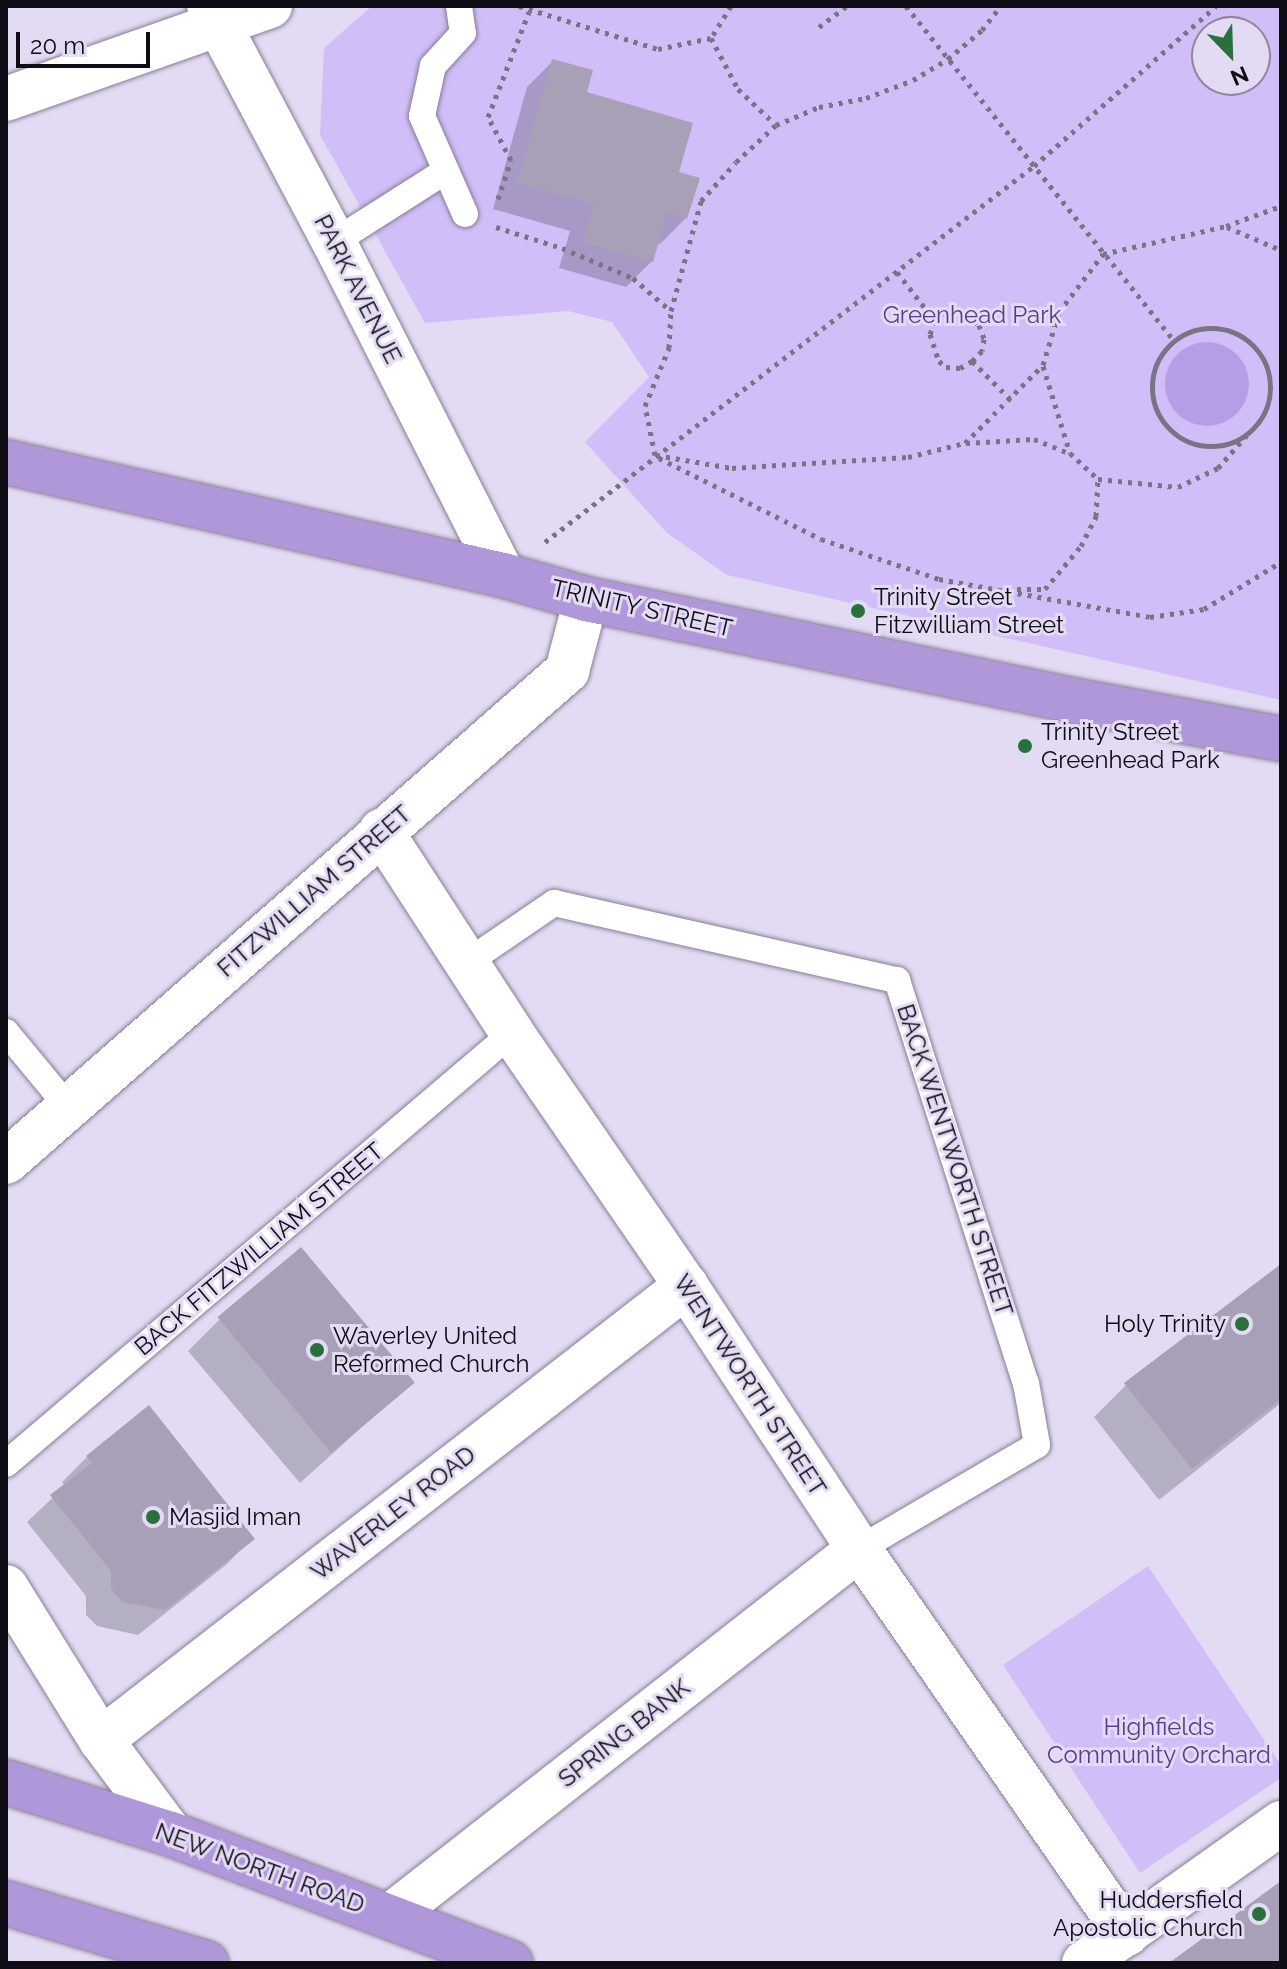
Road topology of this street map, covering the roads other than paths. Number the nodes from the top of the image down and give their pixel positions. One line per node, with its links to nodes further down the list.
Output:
1 (270, 6): 3 (street)
2 (459, 6): 5 (lane)
3 (214, 16): 4 (street); 7 (street, PARK AVENUE)
4 (6, 99)
5 (444, 172): 6 (lane); 7 (lane)
6 (465, 214)
7 (334, 242): 9 (street, PARK AVENUE)
8 (6, 462): 9 (highway, TRINITY STREET)
9 (503, 575): 10 (highway, TRINITY STREET)
10 (586, 599): 11 (highway, TRINITY STREET); 12 (street, FITZWILLIAM STREET)
11 (1281, 739)
12 (381, 831): 13 (street, WENTWORTH STREET); 16 (street, FITZWILLIAM STREET)
13 (466, 963): 15 (street, WENTWORTH STREET); 20 (lane, BACK WENTWORTH STREET)
14 (6, 1032): 16 (lane)
15 (512, 1033): 18 (street, WENTWORTH STREET); 19 (lane, BACK FITZWILLIAM STREET)
16 (68, 1107): 17 (street, FITZWILLIAM STREET)
17 (6, 1162)
18 (686, 1286): 20 (street, WENTWORTH STREET); 22 (street, WAVERLEY ROAD)
19 (6, 1464)
20 (859, 1549): 27 (street, SPRING BANK); 28 (street, WENTWORTH STREET)
21 (6, 1587): 22 (street)
22 (101, 1740): 25 (street)
23 (6, 1782): 25 (highway, NEW NORTH ROAD)
24 (1281, 1823): 28 (street)
25 (171, 1834): 27 (highway, NEW NORTH ROAD)
26 (6, 1903): 29 (highway)
27 (390, 1916): 30 (highway, NEW NORTH ROAD)
28 (1127, 1934): 31 (street)
29 (194, 1961)
30 (510, 1963)
31 (1084, 1963)

